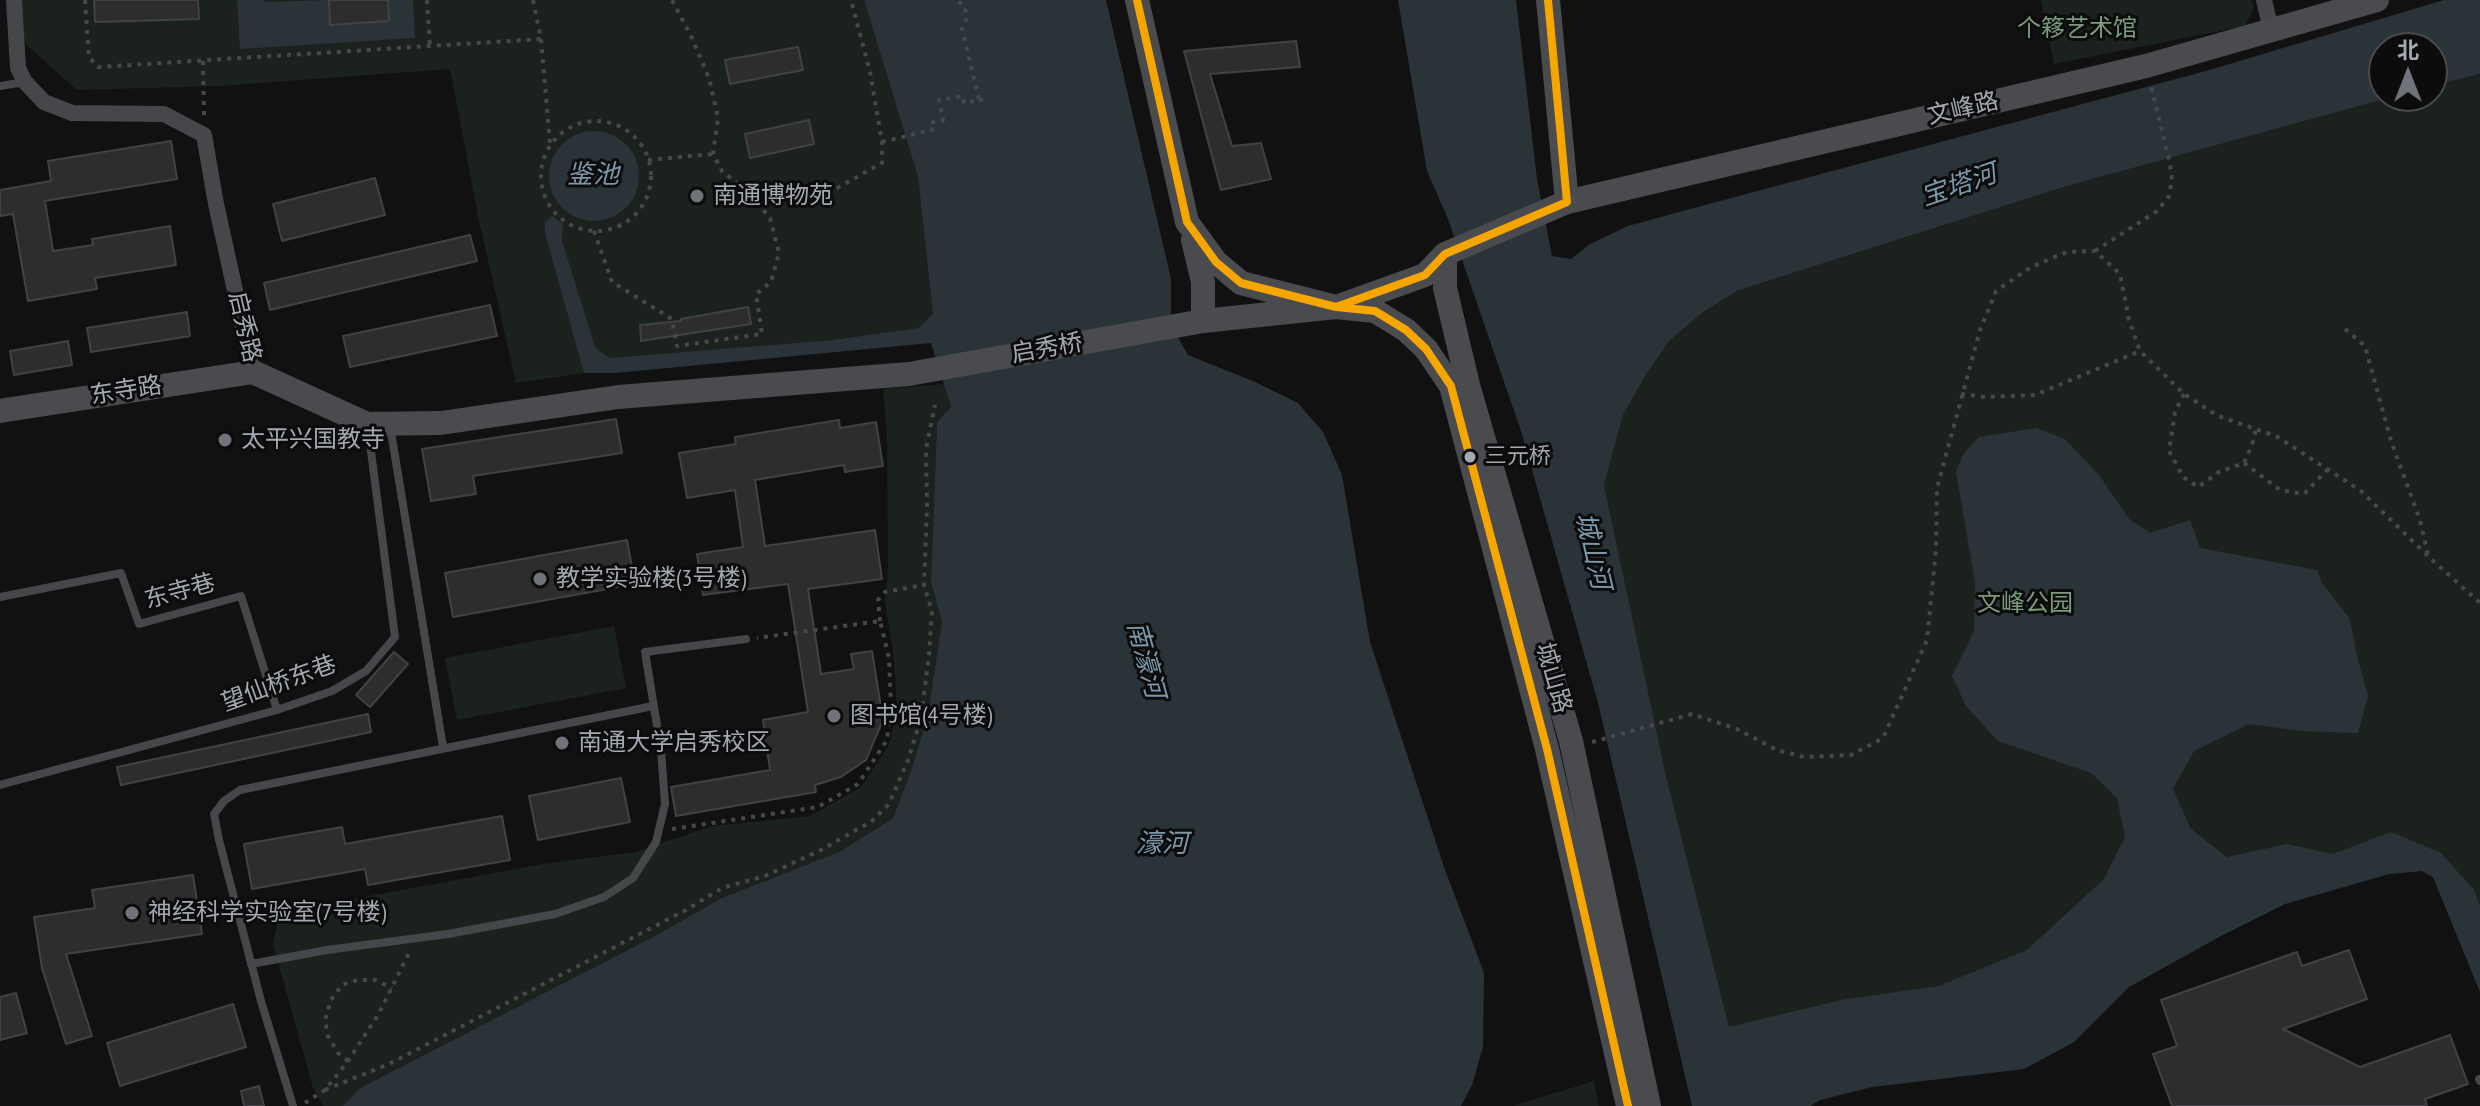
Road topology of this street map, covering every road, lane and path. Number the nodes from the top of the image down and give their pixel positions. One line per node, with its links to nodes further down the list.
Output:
1 (14, 0): 16 (street)
2 (85, 0): 15 (path)
3 (427, 0): 14 (path)
4 (533, 0): 13 (path)
5 (672, 0): 24 (path)
6 (851, 0): 22 (path)
7 (956, 0): 20 (path)
8 (1137, 0): 28 (main road, 城山路)
9 (1548, 0): 27 (main road)
10 (2264, 0): 12 (street)
11 (2377, 0): 12 (main road, 文峰路)
12 (2271, 30): 27 (main road, 文峰路)
13 (541, 39): 14 (path); 23 (path)
14 (430, 47): 15 (path)
15 (203, 61): 21 (path)
16 (25, 82): 18 (lane); 21 (street)
17 (2150, 82): 30 (path)
18 (0, 86)
19 (988, 99): 20 (path)
20 (979, 100): 22 (path)
21 (204, 135): 36 (street, 启秀路)
22 (882, 142): 26 (path)
23 (550, 144): 25 (path); 29 (path)
24 (713, 154): 25 (path); 26 (path)
25 (648, 160): 29 (path)
26 (747, 191): 29 (path)
27 (1557, 206): 31 (main road)
28 (1187, 222): 32 (main road, 城山路); 33 (main road)
29 (594, 231)
30 (2095, 251): 35 (path); 38 (path)
31 (1450, 252): 32 (main road); 66 (main road, 城山路)
32 (1336, 307): 33 (main road); 65 (main road, 城山路)
33 (1194, 322): 37 (main road, 启秀桥)
34 (2345, 329): 46 (path)
35 (2140, 351): 38 (path); 39 (path)
36 (253, 372): 41 (main road, 东寺路); 42 (main road, 启秀路)
37 (909, 374): 42 (main road, 启秀路)
38 (1961, 394): 54 (path)
39 (2184, 394): 43 (path); 44 (path)
40 (935, 405): 47 (path)
41 (0, 411)
42 (379, 424): 53 (lane, 望仙桥东巷); 55 (lane)
43 (2256, 429): 44 (path); 45 (path)
44 (2244, 463): 45 (path)
45 (2328, 469): 46 (path)
46 (2429, 557): 49 (path)
47 (924, 585): 50 (path); 62 (path)
48 (0, 597): 53 (lane, 东寺巷)
49 (2480, 603)
50 (880, 621): 51 (path); 57 (path)
51 (746, 639): 52 (lane)
52 (653, 706): 55 (lane); 57 (lane)
53 (277, 710): 56 (lane, 望仙桥东巷)
54 (1599, 742)
55 (443, 747): 59 (lane)
56 (0, 785)
57 (658, 832): 58 (lane)
58 (416, 938): 59 (lane); 60 (path)
59 (251, 964): 63 (lane)
60 (392, 988): 61 (path); 61 (path)
61 (348, 1061): 62 (path)
62 (325, 1090): 64 (path)
63 (293, 1106)
64 (300, 1106)
65 (1628, 1106)
66 (1649, 1106)

